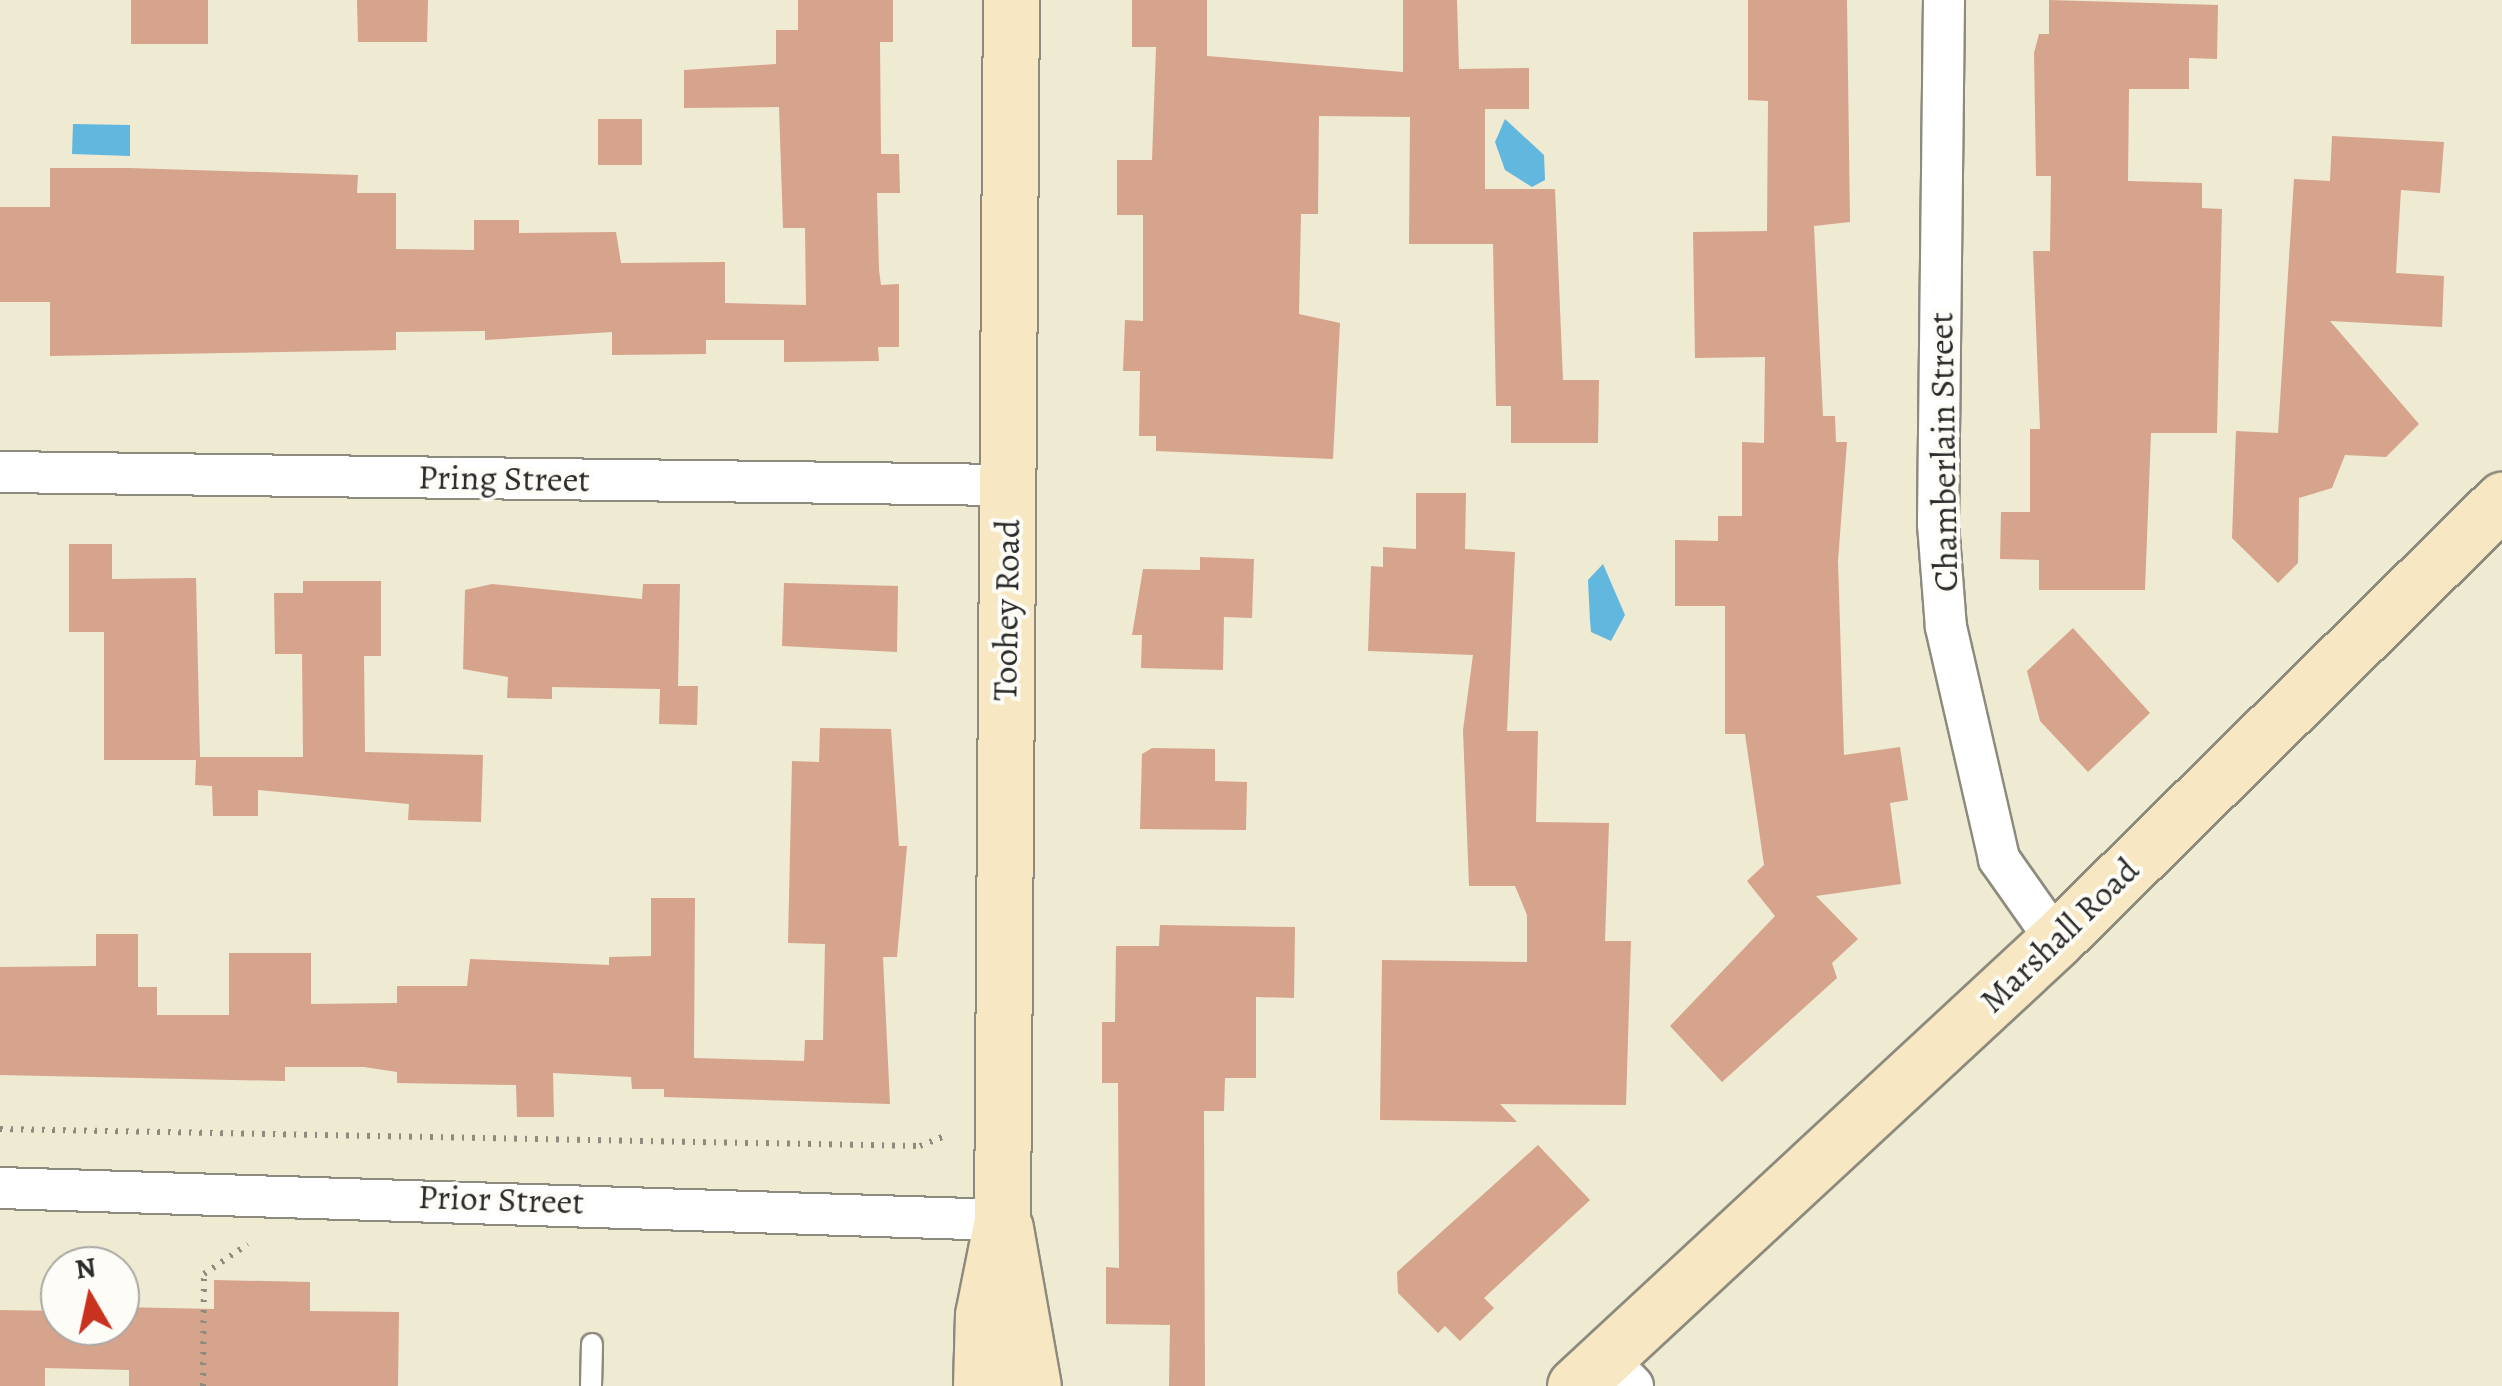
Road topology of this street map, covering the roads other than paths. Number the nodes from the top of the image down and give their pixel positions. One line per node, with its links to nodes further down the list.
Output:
1 (1010, 0): 4 (main road, Toohey Road)
2 (1944, 0): 6 (street, Chamberlain Street)
3 (0, 472): 4 (street, Pring Street)
4 (1008, 485): 8 (main road, Toohey Road)
5 (2502, 500): 6 (main road, Marshall Road)
6 (2056, 940): 10 (main road, Marshall Road)
7 (0, 1188): 8 (street, Prior Street)
8 (1002, 1220): 12 (main road, Toohey Road); 13 (main road, Toohey Road)
9 (592, 1344): 11 (lane)
10 (1601, 1380)
11 (591, 1386)
12 (981, 1386)
13 (1033, 1386)

